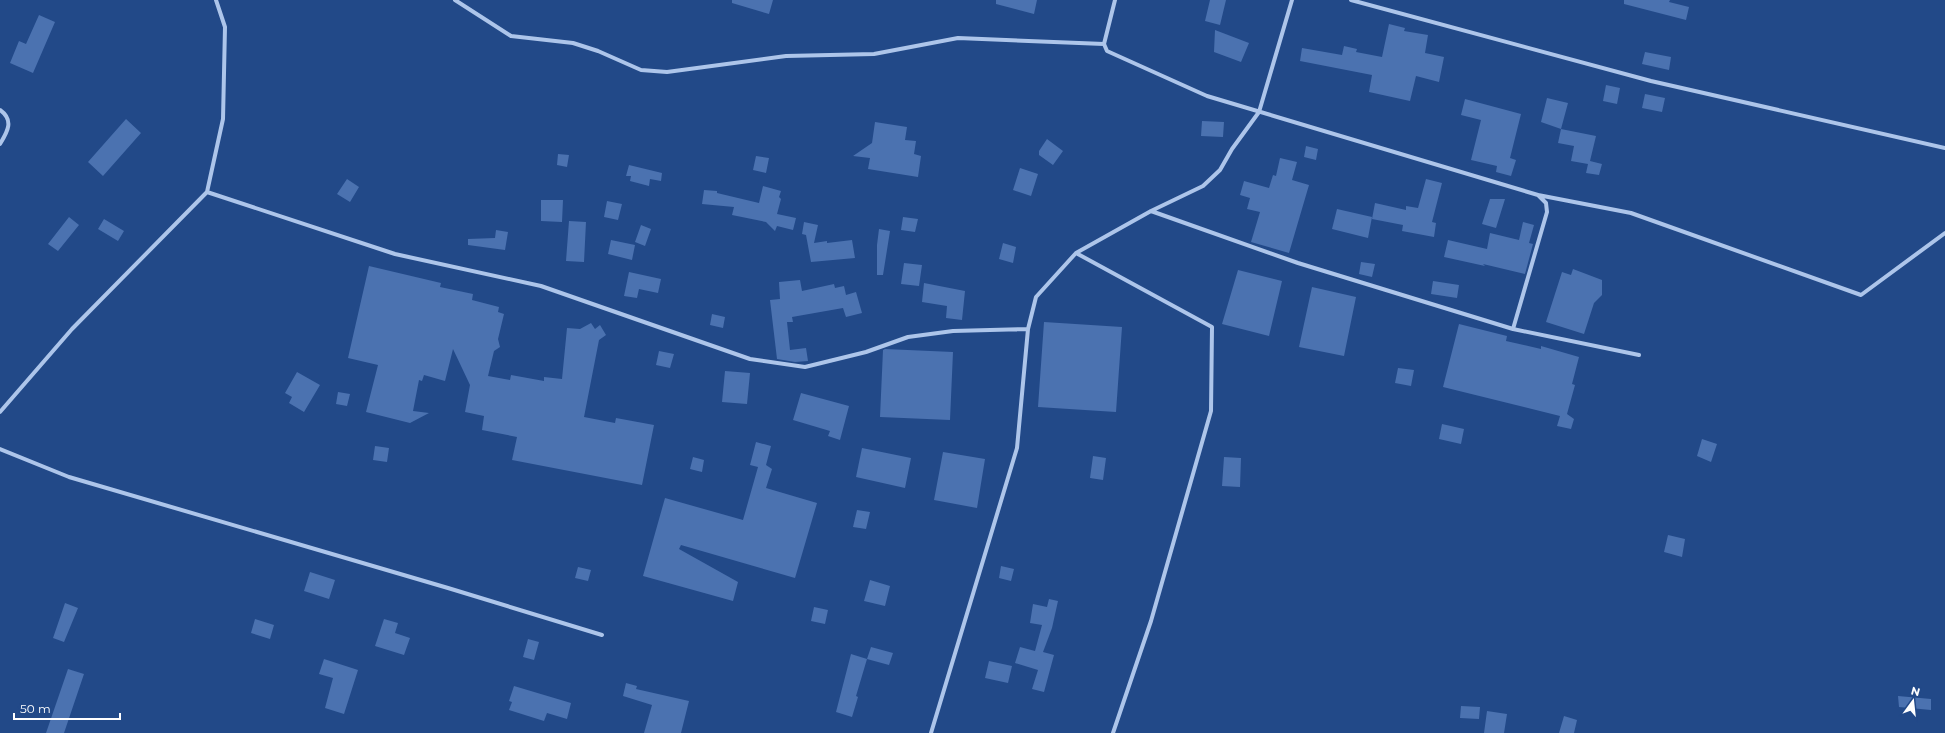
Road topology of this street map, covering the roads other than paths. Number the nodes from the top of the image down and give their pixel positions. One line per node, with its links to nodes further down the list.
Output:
1 (216, 0): 11 (street)
2 (455, 0): 6 (street)
3 (1115, 0): 6 (street)
4 (1292, 0): 8 (street)
5 (1351, 0): 10 (street)
6 (1104, 44): 8 (street)
7 (0, 110): 9 (street)
8 (1259, 112): 12 (street); 13 (street)
9 (0, 144)
10 (1945, 148)
11 (207, 192): 16 (street); 19 (street)
12 (1538, 195): 14 (street); 17 (street)
13 (1150, 211): 15 (street); 17 (street)
14 (1945, 233)
15 (1076, 253): 16 (street); 23 (street)
16 (1028, 329): 22 (street)
17 (1513, 329): 18 (street)
18 (1639, 355)
19 (0, 412)
20 (0, 449): 21 (street)
21 (602, 635)
22 (931, 733)
23 (1113, 733)

